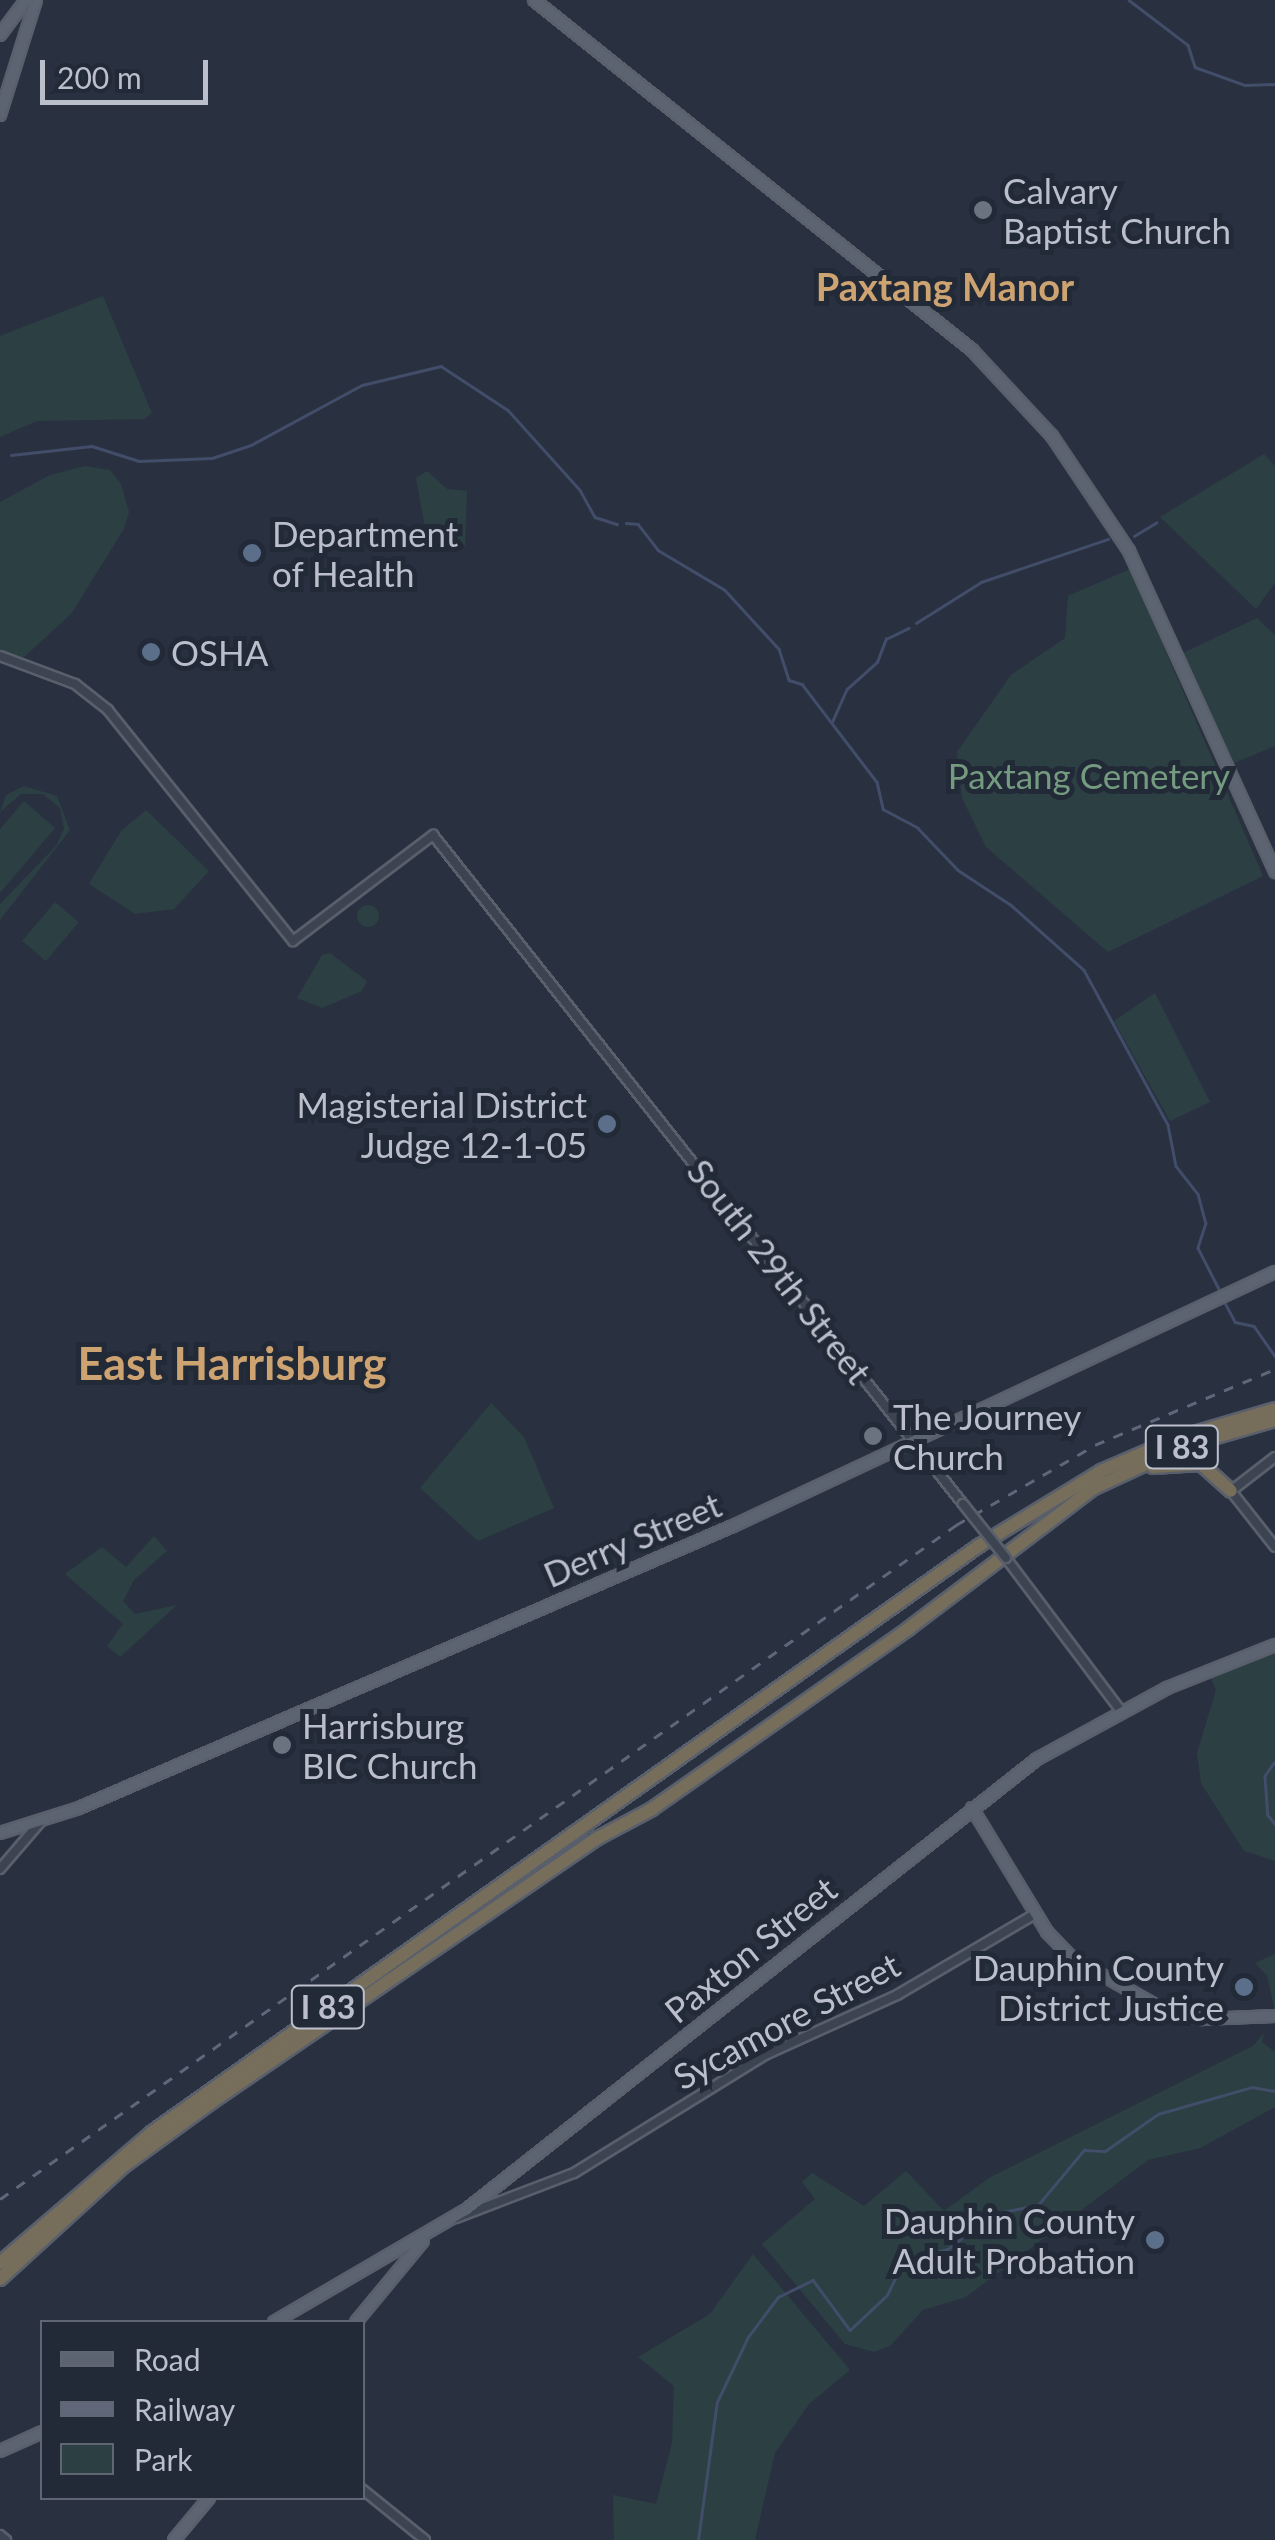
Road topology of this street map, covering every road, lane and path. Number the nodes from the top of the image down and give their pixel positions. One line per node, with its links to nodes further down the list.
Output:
1 (27, 0): 4 (main road); 5 (main road)
2 (36, 0): 5 (main road)
3 (534, 0): 8 (main road)
4 (0, 35)
5 (5, 76): 6 (main road)
6 (0, 115)
7 (0, 656): 12 (street, South 29th Street)
8 (1275, 872)
9 (1275, 1272): 12 (main road, Derry Street)
10 (1275, 1408): 27 (highway, I 83)
11 (1275, 1420): 14 (highway, I 83)
12 (916, 1442): 18 (street, South 29th Street, bridge); 20 (main road, Derry Street)
13 (1275, 1457): 15 (street)
14 (1094, 1488): 15 (highway); 28 (highway, I 83)
15 (1231, 1492): 16 (street)
16 (1275, 1547)
17 (1275, 1646): 18 (main road, Paxton Street)
18 (1122, 1711): 19 (main road, Paxton Street)
19 (972, 1808): 23 (main road); 25 (main road, Paxton Street)
20 (42, 1820): 21 (main road, Derry Street); 22 (street)
21 (0, 1833)
22 (0, 1870)
23 (1036, 1914): 24 (main road); 25 (street, Sycamore Street)
24 (1275, 2016)
25 (452, 2219): 26 (main road, Paxton Street)
26 (426, 2236): 29 (main road, Paxton Street); 30 (main road)
27 (0, 2261)
28 (0, 2278)
29 (278, 2320)
30 (358, 2320)
31 (40, 2433): 32 (main road)
32 (0, 2451)
33 (365, 2491): 38 (street)
34 (207, 2500): 37 (main road)
35 (0, 2535): 36 (street)
36 (6, 2540)
37 (174, 2540)
38 (424, 2540)

